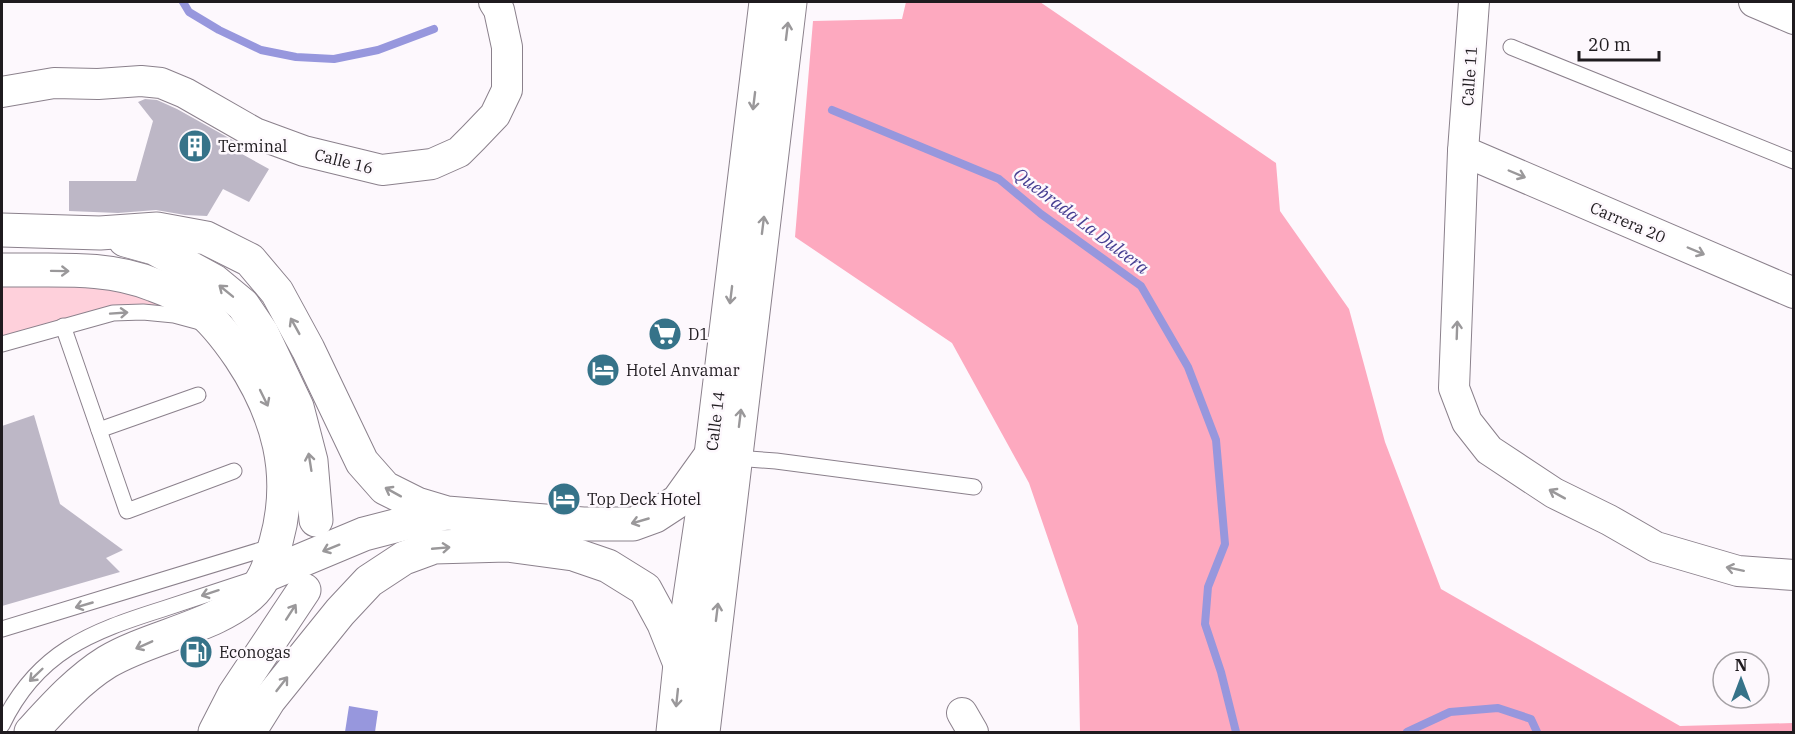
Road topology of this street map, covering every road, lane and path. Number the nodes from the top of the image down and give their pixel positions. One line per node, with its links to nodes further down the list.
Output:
1 (494, 2): 8 (street, Calle 16)
2 (766, 2): 20 (main road, Calle 14, one-way to 20)
3 (790, 2): 20 (main road, Calle 14, one-way to 3)
4 (1474, 2): 9 (street, Calle 11)
5 (1754, 2): 6 (street)
6 (1794, 19)
7 (1511, 47): 10 (lane)
8 (2, 92)
9 (1463, 151): 14 (street, Carrera 20, one-way to 14); 28 (street, Calle 11, one-way to 9)
10 (1794, 161)
11 (2, 230): 12 (main road)
12 (100, 233): 23 (main road, one-way to 12); 24 (main road, one-way to 12)
13 (2, 270): 16 (main road, one-way to 16)
14 (1794, 293)
15 (63, 326): 16 (lane, one-way to 16); 17 (lane); 19 (lane)
16 (221, 331): 26 (main road, one-way to 26)
17 (2, 344)
18 (198, 395): 19 (lane)
19 (99, 430): 21 (lane)
20 (723, 457): 22 (lane); 23 (main road, one-way to 23); 25 (main road, Calle 14); 27 (main road, Calle 14)
21 (234, 471)
22 (974, 487)
23 (447, 513): 26 (main road, one-way to 26)
24 (316, 520)
25 (724, 552): 27 (main road); 38 (main road, Calle 14, one-way to 25)
26 (270, 560): 31 (lane, one-way to 31); 33 (lane, one-way to 33); 34 (main road, one-way to 34)
27 (694, 575): 29 (main road); 32 (main road, Calle 14)
28 (1794, 575)
29 (645, 589): 32 (main road); 36 (main road, one-way to 29)
30 (304, 590): 35 (main road, one-way to 30)
31 (2, 629)
32 (680, 664): 37 (main road, Calle 14, one-way to 37)
33 (2, 724)
34 (31, 732)
35 (215, 732)
36 (249, 732)
37 (673, 732)
38 (703, 732)

